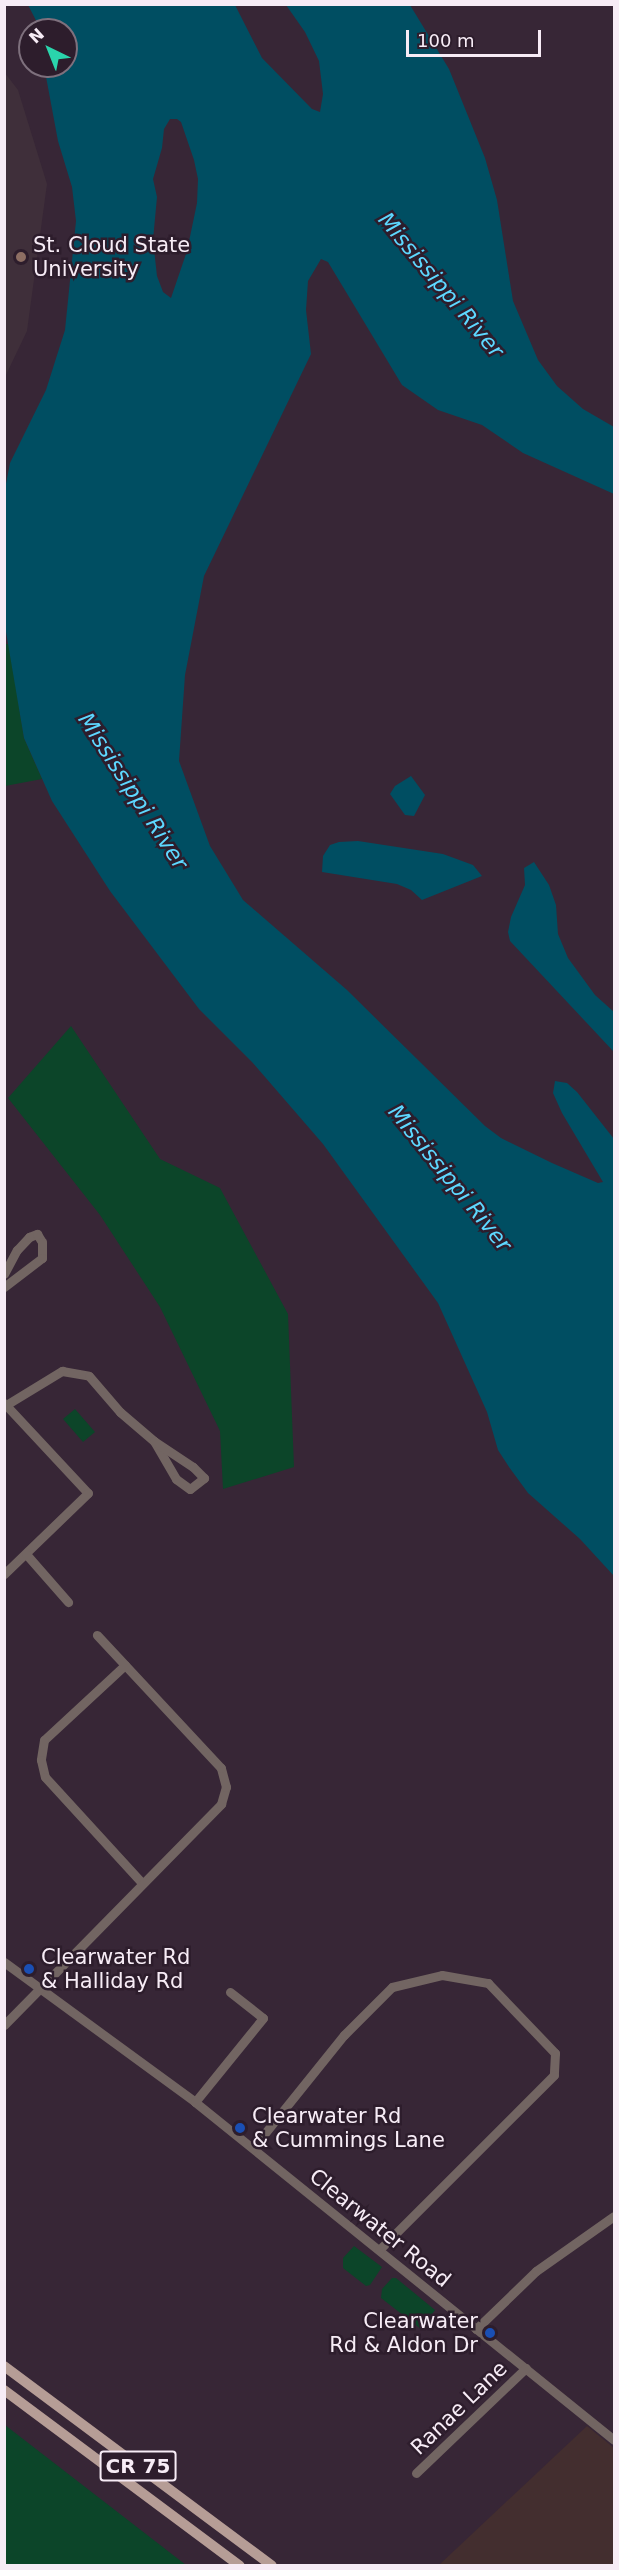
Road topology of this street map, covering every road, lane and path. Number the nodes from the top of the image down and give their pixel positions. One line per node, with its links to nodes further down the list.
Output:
1 (4, 1274): 2 (street)
2 (4, 1287)
3 (5, 1404): 4 (street); 5 (street)
4 (154, 1441): 4 (street)
5 (26, 1554): 6 (street); 7 (street)
6 (4, 1574)
7 (68, 1602)
8 (98, 1635): 9 (street)
9 (125, 1665): 10 (street); 10 (street)
10 (142, 1883): 12 (street)
11 (4, 1962): 12 (street, Clearwater Road)
12 (42, 1988): 14 (street); 15 (street, Clearwater Road)
13 (230, 1992): 15 (street)
14 (4, 2025)
15 (195, 2102): 16 (street, Clearwater Road)
16 (252, 2148): 18 (street, Clearwater Road); 18 (street)
17 (614, 2217): 19 (street)
18 (379, 2250): 19 (street, Clearwater Road)
19 (476, 2329): 21 (street, Clearwater Road)
20 (4, 2366): 26 (main road, CR 75)
21 (526, 2368): 23 (street, Clearwater Road); 24 (street, Ranae Lane)
22 (4, 2390): 25 (main road, CR 75)
23 (615, 2440)
24 (416, 2473)
25 (240, 2565)
26 (272, 2565)

